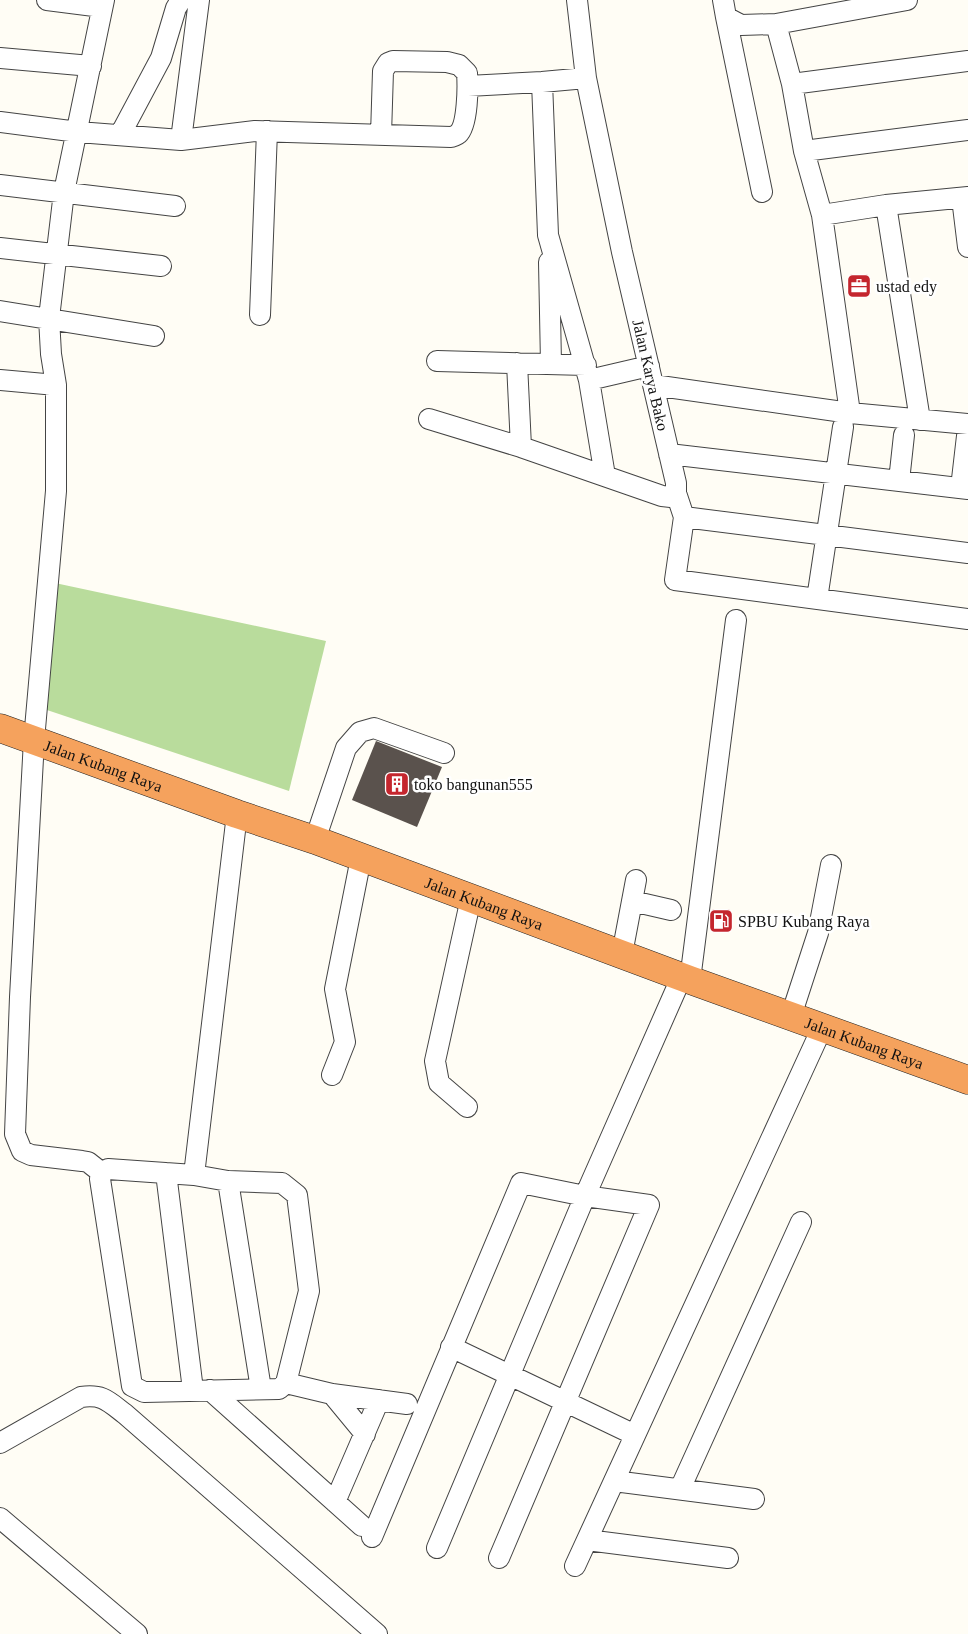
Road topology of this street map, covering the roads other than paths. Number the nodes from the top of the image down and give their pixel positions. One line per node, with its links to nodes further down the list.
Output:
1 (47, 0): 6 (street)
2 (181, 0): 20 (street)
3 (199, 0): 22 (street)
4 (577, 0): 12 (street, Jalan Karya Bako)
5 (908, 0): 8 (street)
6 (103, 4): 11 (street)
7 (725, 9): 8 (street); 26 (street)
8 (776, 24): 14 (street)
9 (0, 58): 11 (street)
10 (968, 62): 14 (street)
11 (90, 66): 19 (street)
12 (586, 78): 13 (street); 44 (street, Jalan Karya Bako)
13 (542, 82): 15 (street); 31 (street)
14 (792, 84): 23 (street)
15 (468, 86): 21 (street); 21 (street)
16 (0, 122): 19 (street)
17 (968, 130): 23 (street)
18 (267, 131): 21 (street); 22 (street); 37 (street)
19 (78, 132): 20 (street); 25 (street)
20 (120, 135): 22 (street)
21 (381, 135)
22 (182, 140)
23 (804, 150): 30 (street)
24 (0, 184): 25 (street)
25 (64, 192): 29 (street); 34 (street)
26 (762, 192)
27 (965, 198): 28 (street); 32 (street)
28 (886, 205): 30 (street); 49 (street)
29 (175, 206)
30 (822, 215): 48 (street)
31 (548, 236): 42 (street); 43 (street)
32 (968, 247)
33 (0, 248): 34 (street)
34 (58, 254): 35 (street); 38 (street)
35 (161, 266)
36 (0, 310): 38 (street)
37 (260, 315)
38 (50, 318): 39 (street); 46 (street)
39 (154, 336)
40 (437, 361): 41 (street)
41 (518, 363): 42 (street); 53 (street)
42 (551, 364): 43 (street)
43 (588, 372): 44 (street); 56 (street)
44 (651, 375): 48 (street); 54 (street, Jalan Karya Bako)
45 (0, 380): 46 (street)
46 (56, 385): 67 (street)
47 (429, 419): 53 (street)
48 (847, 420): 49 (street); 55 (street)
49 (920, 420): 50 (street)
50 (968, 424)
51 (904, 435): 57 (street)
52 (967, 436): 58 (street)
53 (521, 447): 56 (street)
54 (669, 454): 55 (street); 59 (street, Jalan Karya Bako)
55 (837, 474): 57 (street); 61 (street)
56 (605, 476): 59 (street)
57 (899, 481): 58 (street)
58 (964, 488)
59 (676, 493): 60 (street, Jalan Karya Bako)
60 (684, 517): 61 (street); 63 (street)
61 (827, 536): 62 (street); 63 (street)
62 (968, 553)
63 (817, 599): 64 (street)
64 (968, 619)
65 (736, 620): 78 (street)
66 (0, 728): 67 (highway, Jalan Kubang Raya)
67 (34, 740): 69 (highway, Jalan Kubang Raya); 83 (street)
68 (444, 753): 70 (street)
69 (237, 814): 70 (highway, Jalan Kubang Raya); 87 (street)
70 (315, 840): 71 (highway, Jalan Kubang Raya)
71 (361, 858): 74 (highway, Jalan Kubang Raya); 81 (street)
72 (832, 865): 79 (street)
73 (636, 880): 75 (street)
74 (471, 898): 77 (highway, Jalan Kubang Raya); 84 (street)
75 (632, 901): 76 (street); 77 (street)
76 (670, 910)
77 (622, 954): 78 (highway, Jalan Kubang Raya)
78 (686, 978): 79 (highway, Jalan Kubang Raya); 89 (street)
79 (791, 1016): 80 (highway, Jalan Kubang Raya)
80 (822, 1028): 82 (highway, Jalan Kubang Raya); 103 (street)
81 (332, 1076)
82 (968, 1080)
83 (8, 1107): 85 (street)
84 (467, 1107)
85 (102, 1173): 86 (street); 94 (street)
86 (166, 1174): 87 (street); 96 (street)
87 (194, 1174): 88 (street)
88 (228, 1181): 93 (street); 95 (street)
89 (585, 1196): 91 (street); 92 (street); 100 (street)
90 (801, 1222): 106 (street)
91 (452, 1347): 92 (street); 108 (street)
92 (509, 1376): 100 (street); 111 (street)
93 (286, 1383): 95 (street); 97 (street)
94 (132, 1386): 96 (street); 99 (street)
95 (261, 1389): 96 (street)
96 (202, 1390): 108 (street)
97 (332, 1394): 98 (street); 102 (street)
98 (379, 1400): 101 (street); 102 (street)
99 (108, 1401): 104 (street); 116 (street)
100 (565, 1402): 103 (street); 112 (street)
101 (407, 1404)
102 (365, 1434): 108 (street)
103 (635, 1435): 105 (street)
104 (0, 1444)
105 (614, 1480): 106 (street); 110 (street)
106 (680, 1490): 107 (street)
107 (754, 1500)
108 (335, 1502)
109 (0, 1518): 115 (street)
110 (587, 1540): 113 (street); 114 (street)
111 (437, 1548)
112 (499, 1558)
113 (728, 1558)
114 (575, 1566)
115 (137, 1634)
116 (377, 1634)

